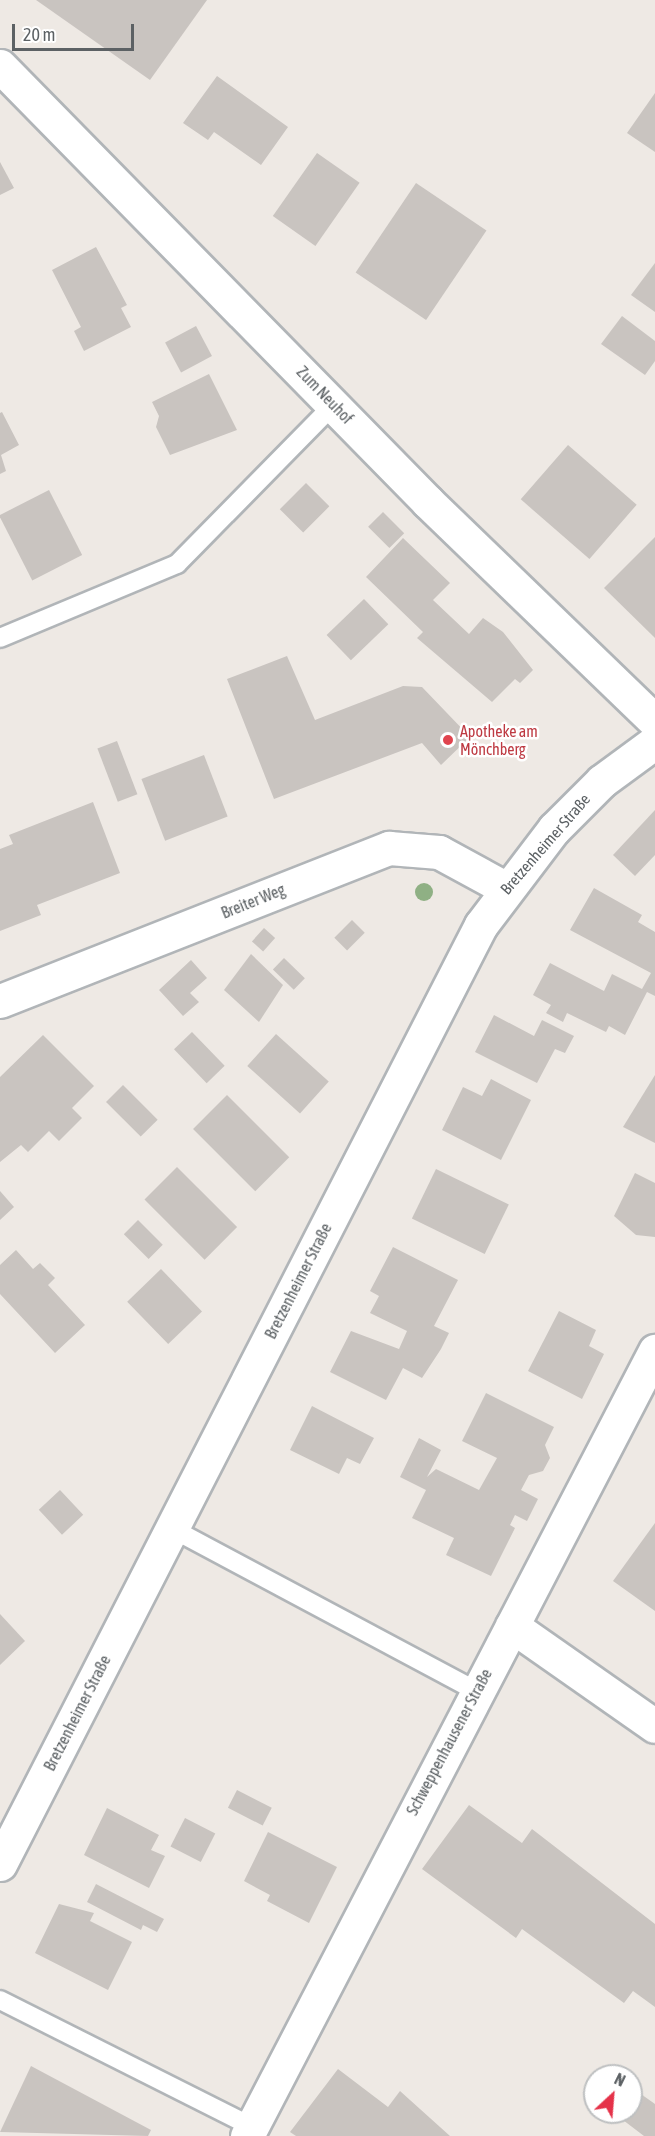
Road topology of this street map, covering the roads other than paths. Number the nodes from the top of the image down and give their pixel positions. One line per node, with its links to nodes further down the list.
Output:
1 (0, 66): 2 (street, Zum Neuhof)
2 (334, 404): 3 (lane); 4 (street, Zum Neuhof)
3 (0, 638)
4 (655, 721)
5 (655, 742): 6 (street, Bretzenheimer Straße)
6 (505, 888): 7 (street, Breiter Weg); 9 (street, Bretzenheimer Straße)
7 (0, 1001)
8 (655, 1351): 10 (street, Schweppenhausener Straße)
9 (171, 1528): 11 (lane); 13 (street, Bretzenheimer Straße)
10 (512, 1626): 11 (street, Schweppenhausener Straße); 12 (street)
11 (476, 1690): 15 (street, Schweppenhausener Straße)
12 (655, 1726)
13 (0, 1864)
14 (0, 2000): 15 (lane)
15 (250, 2131)

